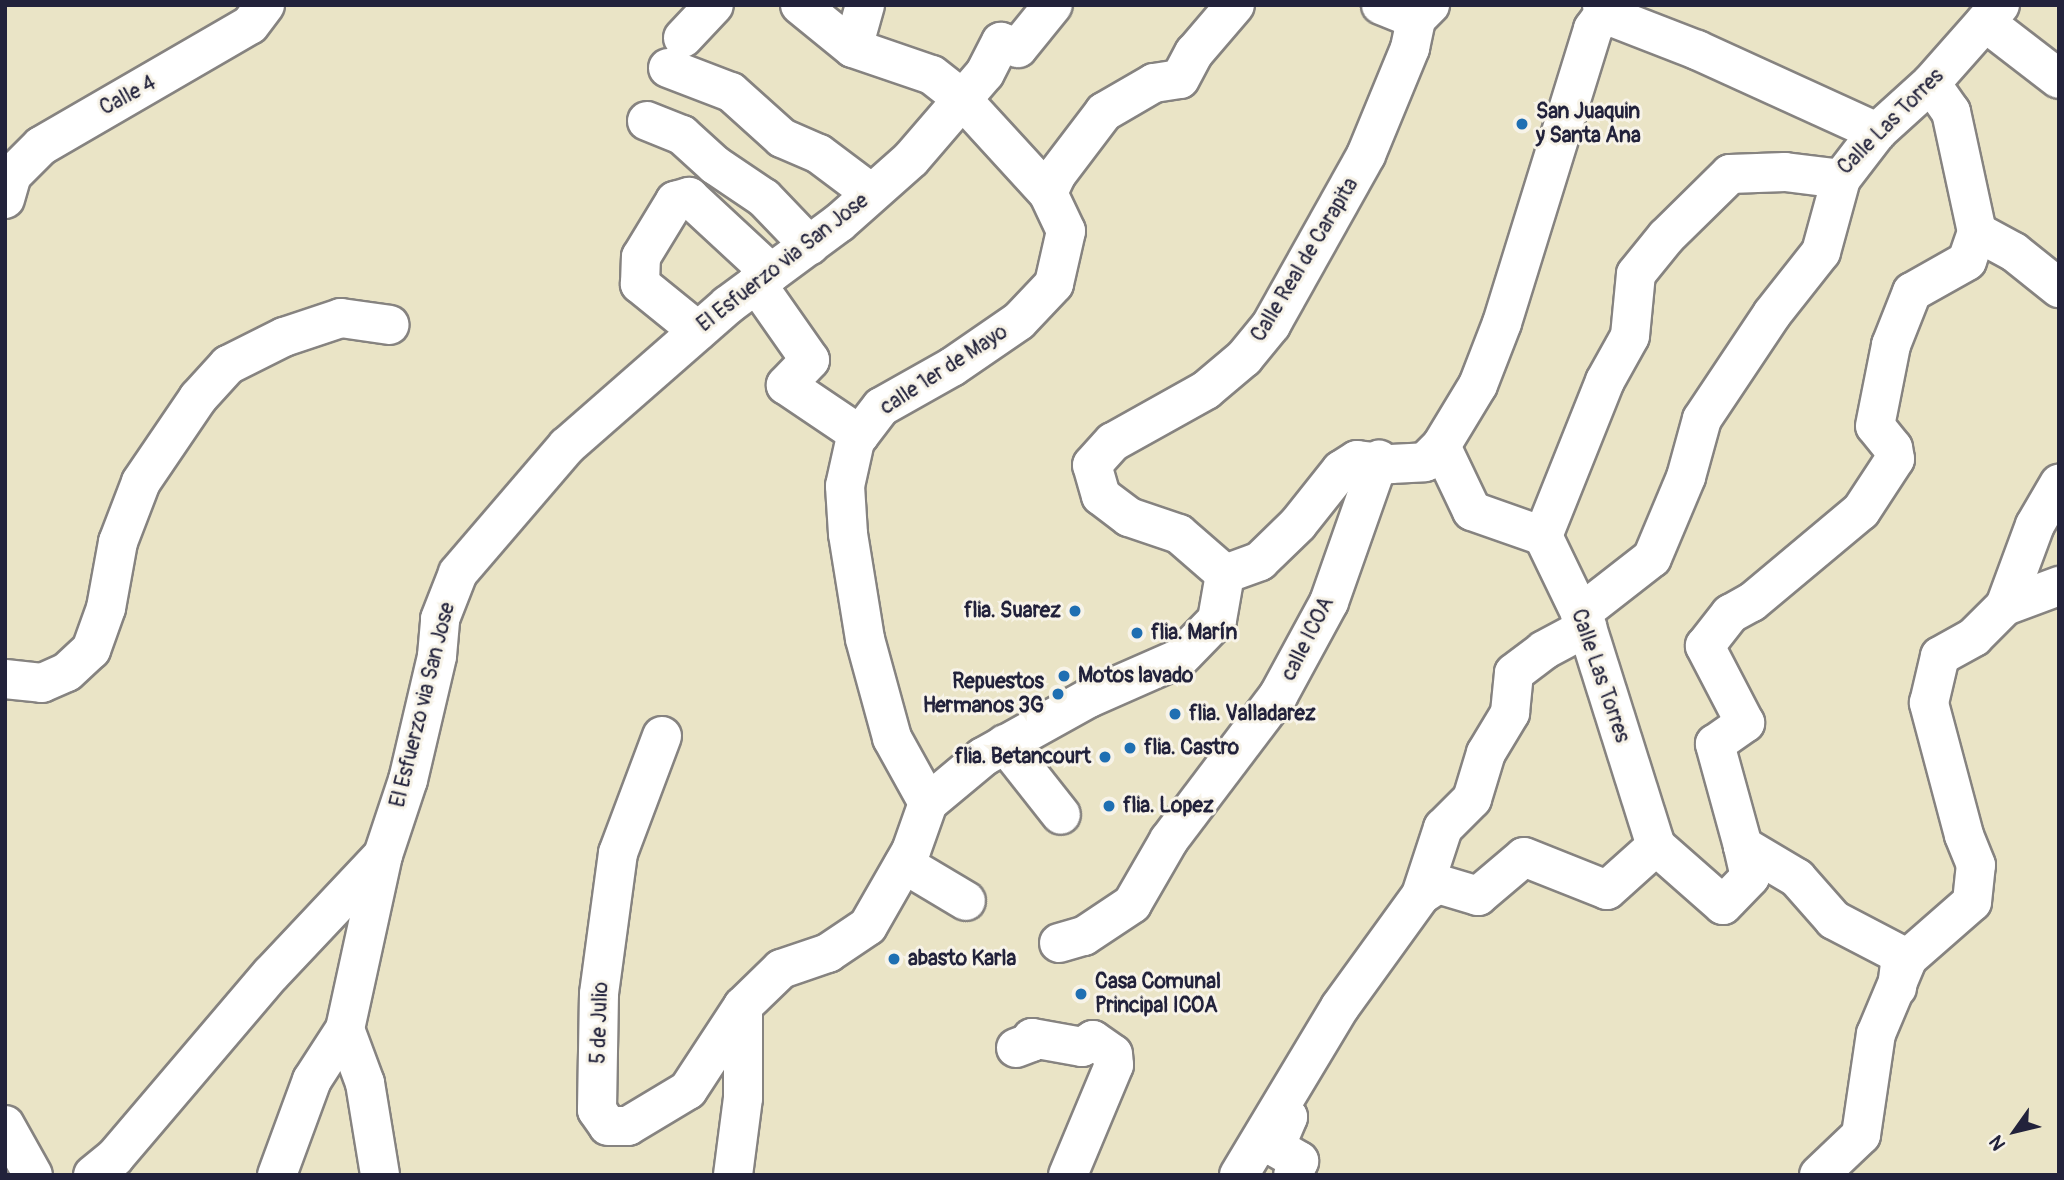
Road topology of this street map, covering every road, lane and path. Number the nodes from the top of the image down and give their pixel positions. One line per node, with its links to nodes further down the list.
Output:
1 (265, 5): 20 (street, Calle 4)
2 (714, 5): 19 (street)
3 (800, 5): 11 (street)
4 (865, 5): 11 (street)
5 (1053, 5): 14 (street, El Esfuerzo via San Jose)
6 (1235, 5): 18 (street)
7 (1381, 5): 9 (street)
8 (1603, 10): 16 (street); 28 (street)
9 (1423, 12): 32 (street, Calle Real de Carapita)
10 (1992, 14): 12 (street); 13 (street, Calle Las Torres)
11 (853, 48): 14 (street, calle 1er de Mayo)
12 (2059, 79)
13 (1931, 83): 16 (street, Calle Las Torres); 21 (street)
14 (960, 97): 18 (street, calle 1er de Mayo); 19 (street, El Esfuerzo via San Jose)
15 (647, 121): 22 (street)
16 (1877, 132): 17 (street, Calle Las Torres)
17 (1841, 179): 31 (street, Calle Las Torres); 35 (street)
18 (1048, 193): 27 (street, calle 1er de Mayo)
19 (871, 194): 22 (street, El Esfuerzo via San Jose)
20 (5, 199)
21 (1977, 232): 24 (street); 42 (street)
22 (810, 246): 23 (street, El Esfuerzo via San Jose)
23 (763, 278): 26 (street, El Esfuerzo via San Jose); 26 (street); 27 (street)
24 (2059, 288)
25 (390, 325): 36 (street)
26 (698, 331): 43 (street, El Esfuerzo via San Jose)
27 (860, 435): 39 (street, calle 1er de Mayo)
28 (1441, 446): 29 (street); 31 (street)
29 (1379, 460): 32 (street); 47 (street, calle ICOA)
30 (2059, 484): 34 (street)
31 (1543, 536): 35 (street, Calle Las Torres)
32 (1225, 574): 38 (street)
33 (2059, 586): 34 (street)
34 (2005, 606): 48 (street)
35 (1584, 620): 41 (street, Calle Las Torres); 45 (street)
36 (5, 679)
37 (662, 736): 49 (street, 5 de Julio)
38 (1005, 744): 39 (street); 40 (street)
39 (928, 803): 44 (street)
40 (1061, 815)
41 (1656, 846): 42 (street); 45 (street)
42 (1743, 846): 48 (street)
43 (383, 855): 50 (street, El Esfuerzo via San Jose); 55 (street)
44 (904, 863): 46 (street); 49 (street)
45 (1421, 895): 52 (street)
46 (966, 901)
47 (1059, 943)
48 (1897, 988): 62 (street)
49 (743, 1006): 58 (street)
50 (345, 1029): 56 (street, El Esfuerzo via San Jose); 57 (street)
51 (1016, 1048): 59 (street)
52 (1278, 1109): 60 (street); 61 (street)
53 (5, 1125): 54 (street)
54 (33, 1175)
55 (93, 1175)
56 (277, 1175)
57 (380, 1175)
58 (733, 1175)
59 (1068, 1175)
60 (1239, 1175)
61 (1293, 1175)
62 (1819, 1175)

